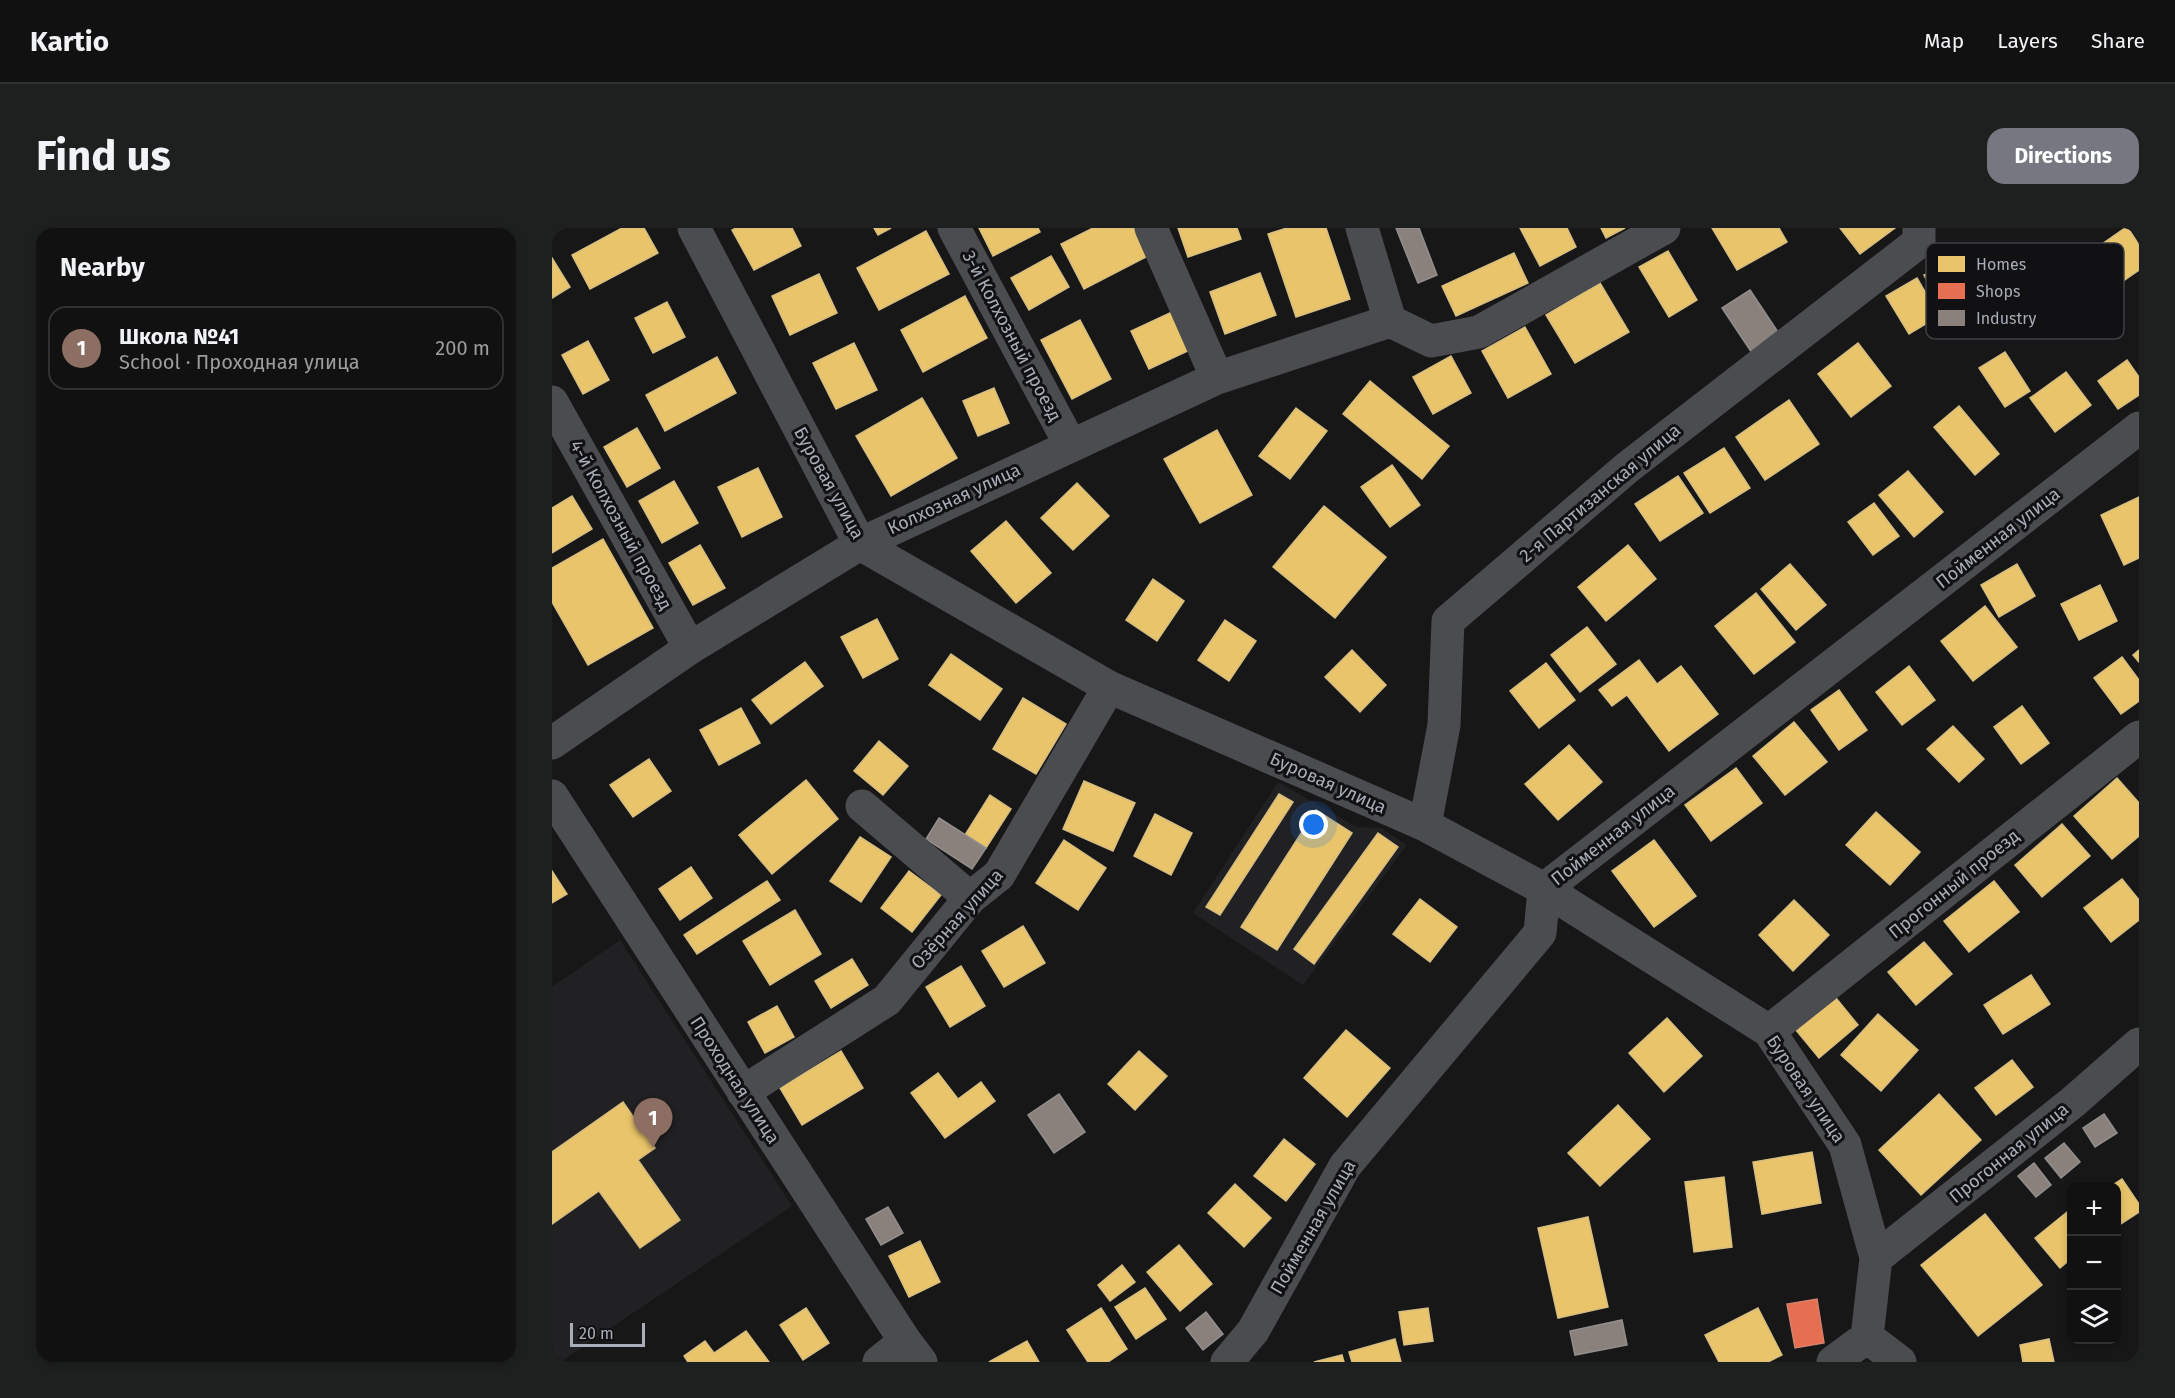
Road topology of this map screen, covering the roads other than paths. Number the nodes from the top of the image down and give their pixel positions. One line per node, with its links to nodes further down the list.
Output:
1 (694, 228): 12 (street, Буровая улица)
2 (954, 228): 11 (street, 3-й Колхозный проезд)
3 (1151, 228): 8 (street)
4 (1362, 228): 7 (street)
5 (1664, 228): 7 (street)
6 (1919, 235): 19 (street, 2-я Партизанская улица)
7 (1390, 321): 8 (street, Колхозная улица)
8 (1217, 378): 11 (street, Колхозная улица)
9 (552, 402): 13 (street, 4-й Колхозный проезд)
10 (2139, 429): 20 (street, Пойменная улица)
11 (1070, 444): 12 (street, Колхозная улица)
12 (860, 544): 13 (street, Колхозная улица); 14 (street, Буровая улица)
13 (690, 648): 16 (street, Колхозная улица)
14 (1109, 687): 19 (street, Буровая улица); 21 (street, Озёрная улица)
15 (2139, 736): 22 (street, Прогонный проезд)
16 (552, 743)
17 (552, 796): 24 (street, Проходная улица)
18 (862, 806): 21 (street)
19 (1425, 825): 20 (street, Буровая улица)
20 (1544, 889): 22 (street, Буровая улица); 29 (street, Пойменная улица)
21 (970, 898): 24 (street, Озёрная улица)
22 (1769, 1031): 25 (street, Буровая улица)
23 (2139, 1044): 25 (street, Прогонная улица)
24 (743, 1092): 27 (street, Проходная улица)
25 (1876, 1258): 26 (street, Буровая улица)
26 (1867, 1337): 30 (street); 31 (street)
27 (913, 1352): 28 (street)
28 (879, 1362)
29 (1227, 1362)
30 (1833, 1362)
31 (1900, 1362)

